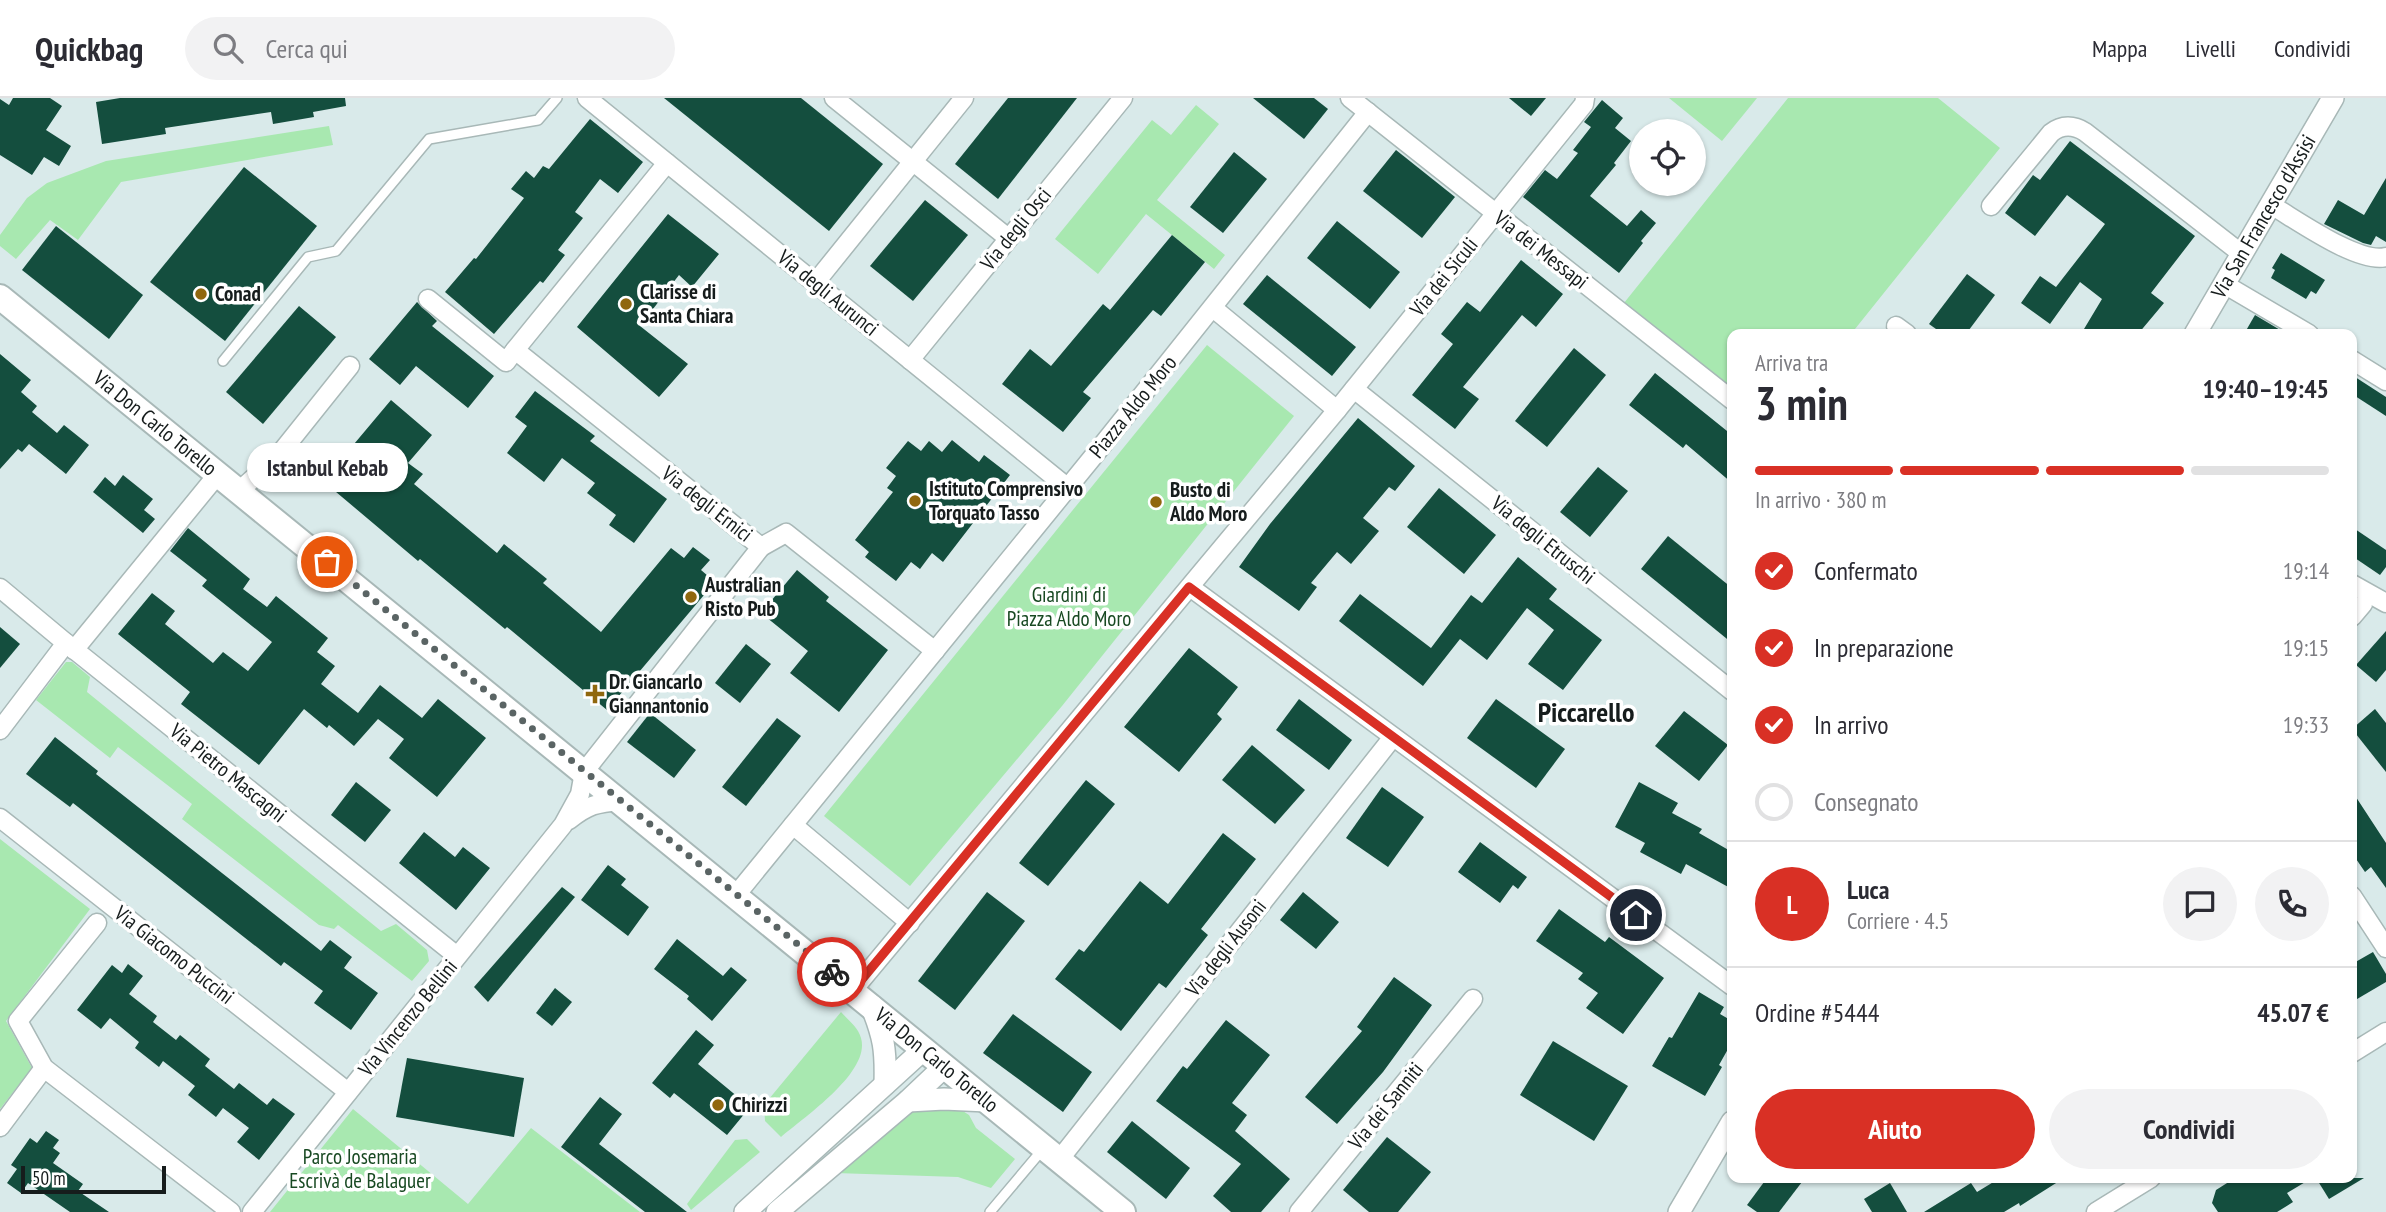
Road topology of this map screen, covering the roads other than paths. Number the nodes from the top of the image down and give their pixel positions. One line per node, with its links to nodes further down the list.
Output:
1 (557, 98): 27 (lane)
2 (834, 98): 10 (street)
3 (964, 98): 10 (street)
4 (1122, 98): 15 (street, Via degli Osci)
5 (1350, 98): 9 (street, Via dei Messapi)
6 (1585, 98): 14 (street, Via dei Siculi)
7 (2333, 98): 12 (street, Via San Francesco d'Assisi)
8 (589, 99): 11 (street, Via degli Aurunci)
9 (1368, 112): 14 (street, Via dei Messapi); 22 (street, Piazza Aldo Moro)
10 (913, 162): 15 (street); 18 (street)
11 (667, 163): 18 (street, Via degli Aurunci); 25 (street)
12 (2271, 205): 16 (street, Via San Francesco d'Assisi); 17 (street)
13 (1991, 206): 16 (street)
14 (1495, 214): 31 (street, Via dei Siculi); 32 (street, Via dei Messapi)
15 (1009, 239): 26 (street, Via degli Osci)
16 (2242, 254): 19 (street, Via San Francesco d'Assisi)
17 (2386, 257)
18 (815, 283): 26 (street, Via degli Aurunci)
19 (2224, 284): 23 (street, Via San Francesco d'Assisi); 24 (street)
20 (0, 296): 34 (main road, Via Don Carlo Torello)
21 (429, 299): 25 (street)
22 (1213, 309): 33 (street); 35 (street, Piazza Aldo Moro)
23 (2198, 329)
24 (2300, 329)
25 (515, 350): 37 (street, Via degli Ernici)
26 (910, 360): 35 (street, Via degli Aurunci)
27 (223, 361)
28 (2357, 363): 30 (street)
29 (349, 366): 36 (street)
30 (2386, 381)
31 (1354, 389): 33 (street); 44 (street, Via degli Etruschi)
32 (1727, 396)
33 (1337, 410): 38 (street)
34 (218, 474): 36 (main road, Via Don Carlo Torello); 42 (street)
35 (1068, 488): 43 (street, Piazza Aldo Moro)
36 (239, 491): 47 (main road, Via Don Carlo Torello)
37 (761, 547): 43 (street, Via degli Ernici); 47 (street)
38 (1189, 587): 46 (street); 55 (street)
39 (2357, 587): 41 (street)
40 (0, 588): 42 (street, Via Pietro Mascagni)
41 (2386, 603)
42 (70, 647): 45 (street); 57 (street, Via Pietro Mascagni)
43 (935, 651): 51 (street, Piazza Aldo Moro)
44 (1727, 687)
45 (0, 730)
46 (1393, 737): 58 (street); 72 (street, Via degli Ausoni)
47 (584, 772): 48 (main road, Via Don Carlo Torello); 50 (street, Via Vincenzo Bellini)
48 (621, 801): 50 (street, Via Vincenzo Bellini); 52 (main road, Via Don Carlo Torello)
49 (0, 818): 67 (street, Via Giacomo Puccini)
50 (563, 825): 57 (street, Via Vincenzo Bellini)
51 (793, 825): 52 (street, Piazza Aldo Moro); 55 (street)
52 (736, 895): 59 (main road, Via Don Carlo Torello)
53 (2357, 904): 56 (street)
54 (97, 923): 65 (street)
55 (910, 923): 59 (street)
56 (2386, 948)
57 (457, 956): 67 (street, Via Vincenzo Bellini)
58 (1727, 982)
59 (862, 997): 62 (main road, Via Don Carlo Torello); 66 (street)
60 (1473, 999): 80 (street, Via dei Sanniti)
61 (2386, 1032): 63 (street)
62 (924, 1049): 64 (main road, Via Don Carlo Torello); 66 (street)
63 (2357, 1050)
64 (945, 1066): 68 (street); 69 (main road, Via Don Carlo Torello)
65 (44, 1068): 70 (street); 74 (street)
66 (885, 1084): 76 (street)
67 (348, 1093): 75 (street, Via Vincenzo Bellini)
68 (908, 1101): 69 (street); 77 (street)
69 (987, 1101): 72 (main road, Via Don Carlo Torello)
70 (0, 1127)
71 (1727, 1130): 81 (street)
72 (1052, 1154): 78 (lane); 79 (main road, Via Don Carlo Torello)
73 (2127, 1184): 82 (street)
74 (230, 1212)
75 (253, 1212)
76 (745, 1212)
77 (778, 1212)
78 (990, 1212)
79 (1123, 1212)
80 (1299, 1212)
81 (1679, 1212)
82 (2096, 1212)

